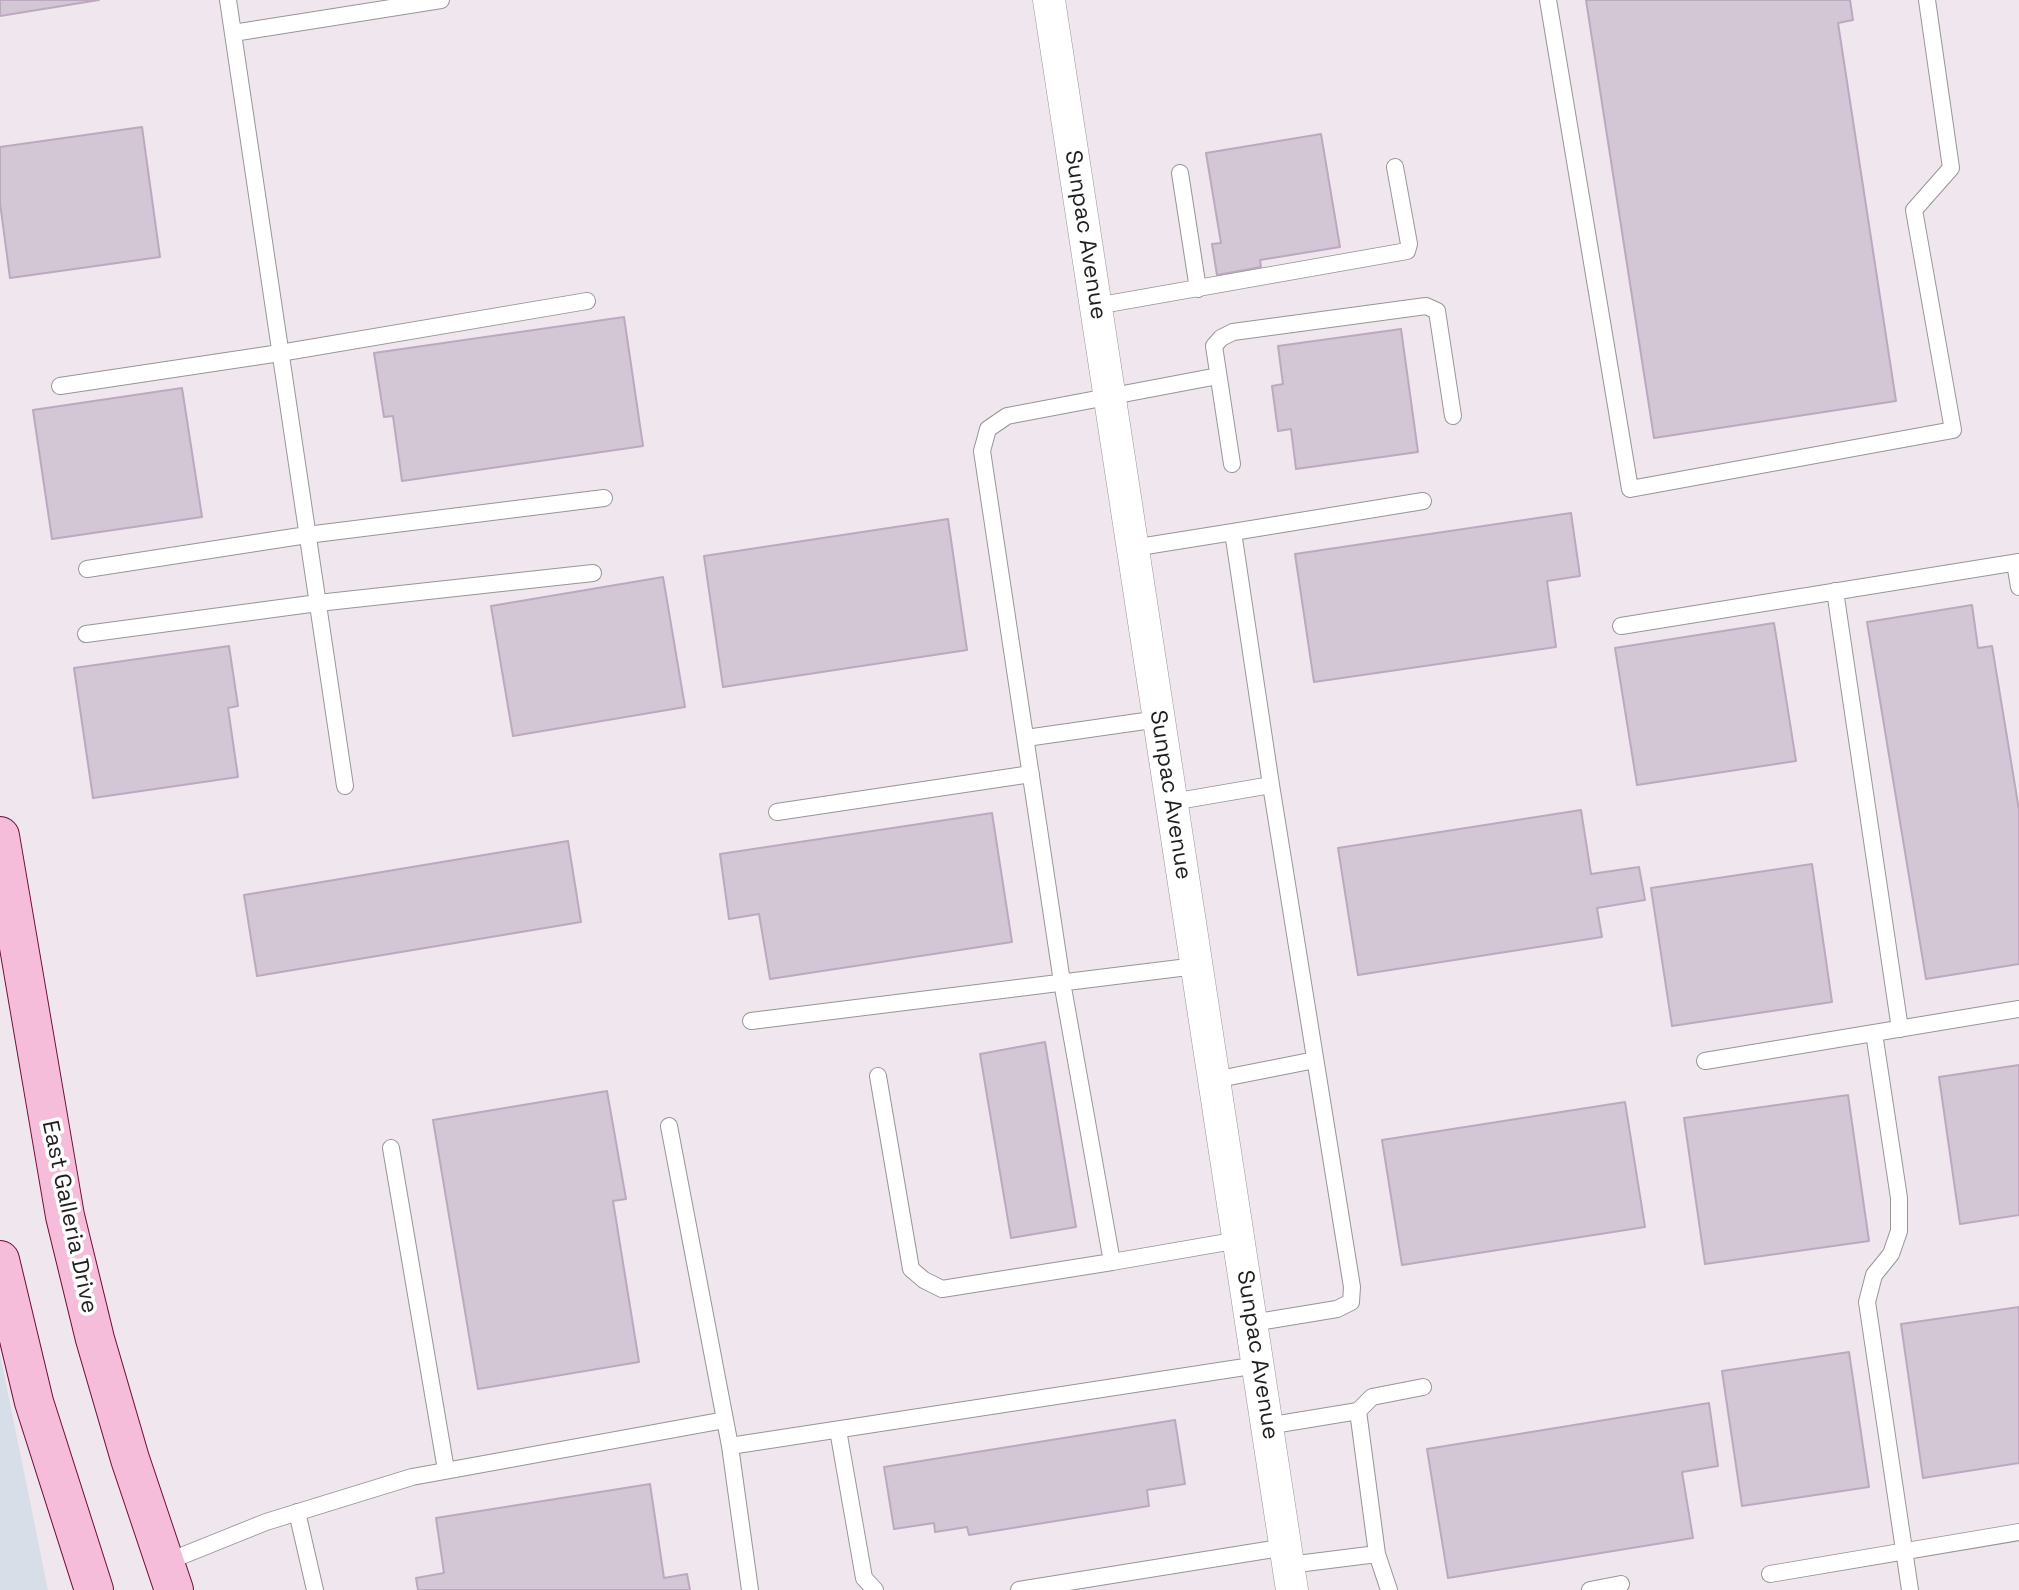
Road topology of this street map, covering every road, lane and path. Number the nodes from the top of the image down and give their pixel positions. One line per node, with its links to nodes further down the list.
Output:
1 (228, 0): 6 (lane)
2 (441, 0): 6 (lane)
3 (1049, 0): 11 (street, Sunpac Avenue)
4 (1548, 0): 5 (lane)
5 (1927, 0)
6 (233, 33): 12 (lane)
7 (1395, 167): 9 (lane)
8 (1181, 173): 9 (lane)
9 (1198, 289): 11 (lane)
10 (587, 301): 12 (lane)
11 (1096, 306): 15 (street, Sunpac Avenue)
12 (280, 353): 14 (lane); 21 (lane)
13 (1218, 376): 15 (lane); 16 (lane); 17 (lane)
14 (60, 386)
15 (1109, 396): 22 (street, Sunpac Avenue); 32 (lane)
16 (1453, 416)
17 (1232, 464)
18 (604, 498): 21 (lane)
19 (1423, 501): 20 (lane)
20 (1233, 531): 22 (lane); 34 (lane)
21 (307, 536): 24 (lane); 28 (lane)
22 (1133, 548): 31 (street, Sunpac Avenue)
23 (2017, 563): 26 (lane); 27 (lane)
24 (87, 569)
25 (593, 573): 28 (lane)
26 (2019, 587)
27 (1835, 590): 29 (lane); 43 (lane)
28 (317, 603): 30 (lane); 35 (lane)
29 (1620, 626)
30 (86, 634)
31 (1158, 719): 32 (lane); 36 (street, Sunpac Avenue)
32 (1026, 738): 33 (lane)
33 (1031, 775): 37 (lane); 40 (lane)
34 (1271, 785): 36 (lane); 45 (lane)
35 (345, 786)
36 (1172, 802): 39 (street, Sunpac Avenue)
37 (776, 812)
38 (0, 836): 69 (main road, East Galleria Drive)
39 (1196, 966): 40 (lane); 48 (street, Sunpac Avenue)
40 (1062, 982): 42 (lane); 53 (lane)
41 (2019, 1009): 43 (lane)
42 (751, 1021)
43 (1900, 1029): 44 (lane)
44 (1874, 1033): 46 (lane); 65 (lane)
45 (1315, 1060): 48 (lane); 54 (lane)
46 (1705, 1061)
47 (878, 1076): 53 (lane)
48 (1214, 1080): 51 (street, Sunpac Avenue)
49 (669, 1126): 58 (lane)
50 (391, 1148): 62 (lane)
51 (1239, 1240): 53 (lane); 54 (street, Sunpac Avenue)
52 (0, 1260): 71 (main road)
53 (1112, 1262)
54 (1252, 1323): 55 (street, Sunpac Avenue)
55 (1258, 1365): 59 (street, Sunpac Avenue); 60 (lane)
56 (1423, 1387): 57 (lane)
57 (1358, 1411): 59 (lane); 66 (lane)
58 (725, 1420): 61 (lane); 62 (lane)
59 (1267, 1426): 67 (street, Sunpac Avenue)
60 (838, 1430): 61 (lane); 74 (lane)
61 (730, 1446): 73 (lane)
62 (446, 1471): 63 (lane)
63 (297, 1512): 69 (lane); 72 (lane)
64 (2019, 1532): 65 (lane)
65 (1905, 1552): 68 (lane); 78 (lane)
66 (1377, 1554): 67 (lane); 76 (lane)
67 (1289, 1567): 75 (lane)
68 (1770, 1574)
69 (169, 1577)
70 (1621, 1584): 77 (lane)
71 (94, 1590)
72 (314, 1590)
73 (750, 1590)
74 (875, 1590)
75 (1019, 1590)
76 (1389, 1590)
77 (1590, 1590)
78 (1910, 1590)

